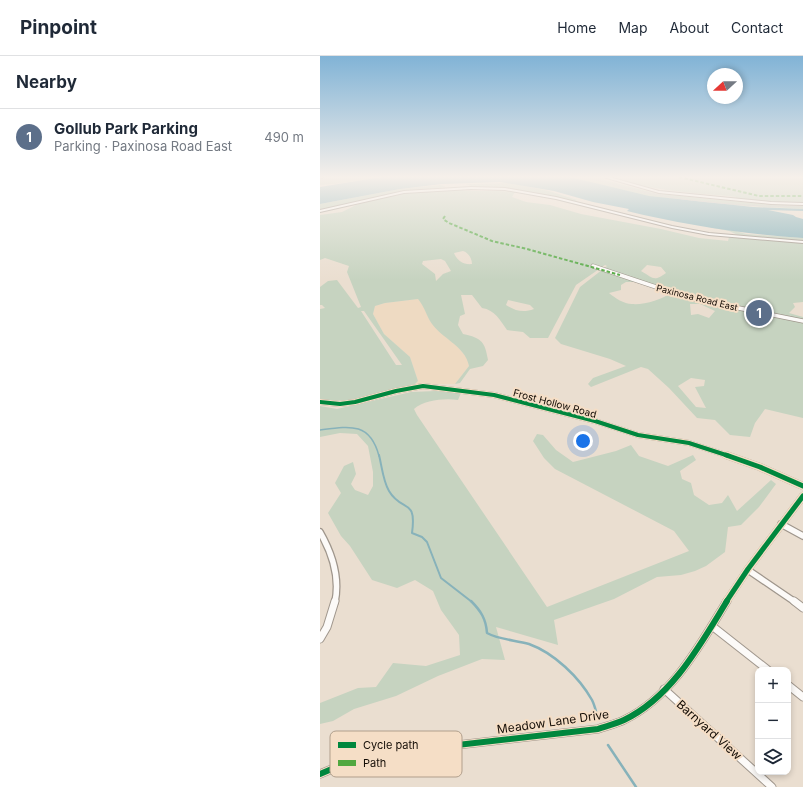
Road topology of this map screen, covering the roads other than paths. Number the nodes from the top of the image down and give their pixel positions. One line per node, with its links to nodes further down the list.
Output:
1 (608, 211): 2 (main road)
2 (803, 242)
3 (593, 266): 4 (street, Paxinosa Road East)
4 (803, 321)
5 (320, 402): 6 (street, Frost Hollow Road)
6 (803, 486)
7 (803, 496): 8 (street, Meadow Lane Drive)
8 (781, 524): 10 (street); 11 (street, Meadow Lane Drive)
9 (320, 532): 14 (street)
10 (803, 536)
11 (748, 570): 12 (street); 13 (street, Meadow Lane Drive)
12 (803, 608)
13 (712, 626): 15 (street); 17 (street, Meadow Lane Drive)
14 (320, 639)
15 (764, 667)
16 (791, 687): 18 (street)
17 (664, 689): 19 (street, Meadow Lane Drive); 22 (street, Barnyard View)
18 (803, 697)
19 (462, 744)
20 (330, 770): 21 (street, Meadow Lane Drive)
21 (320, 774)
22 (772, 787)

